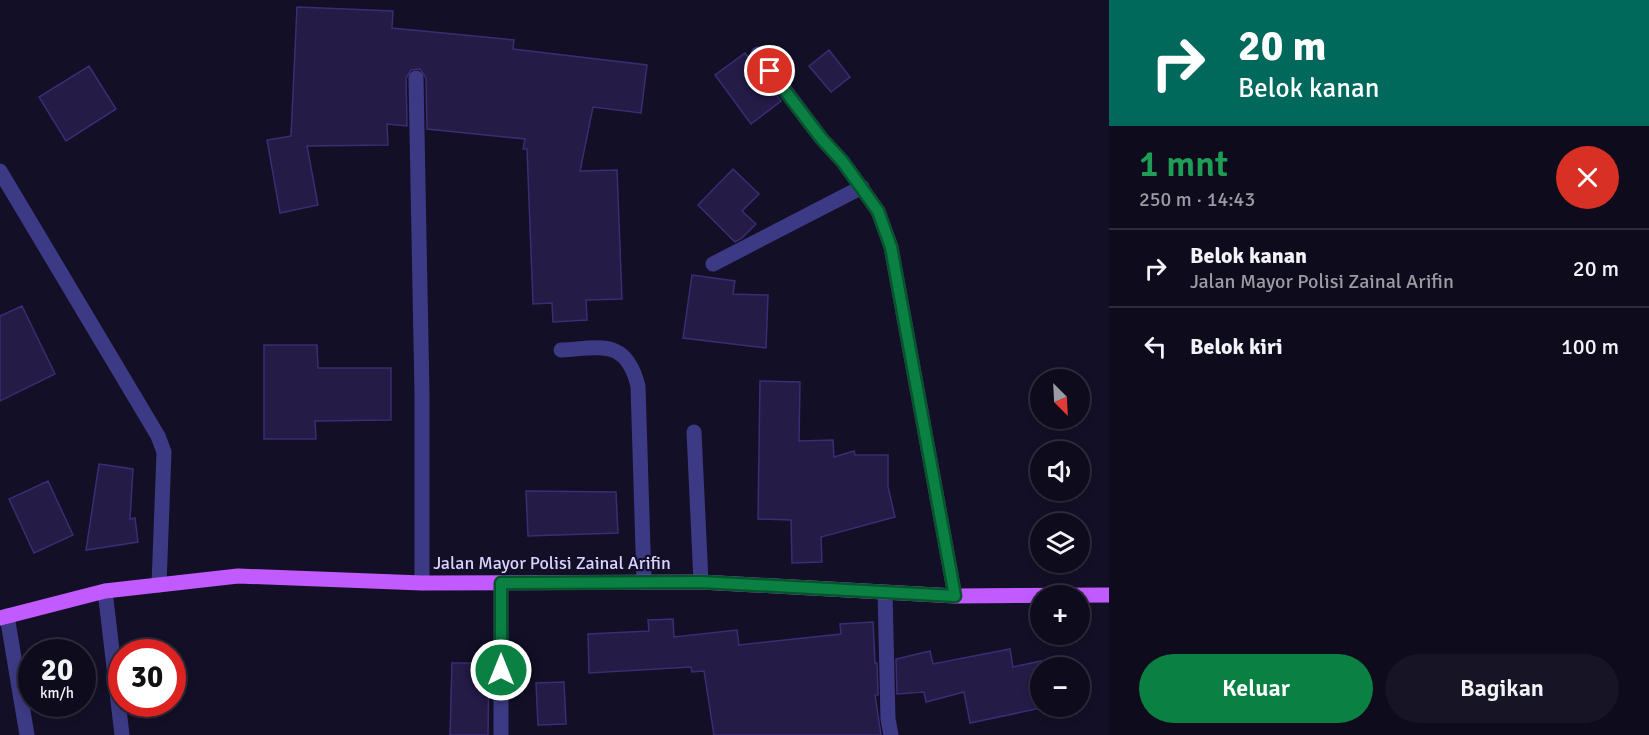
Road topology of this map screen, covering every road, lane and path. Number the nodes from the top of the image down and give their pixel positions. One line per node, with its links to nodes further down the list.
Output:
1 (758, 54): 4 (street)
2 (416, 78): 10 (street)
3 (0, 171): 12 (street)
4 (862, 187): 5 (street); 16 (street)
5 (713, 264)
6 (561, 350): 8 (street)
7 (694, 432): 9 (street)
8 (644, 582): 9 (main road, Jalan Mayor Polisi Zainal Arifin); 11 (main road, Jalan Mayor Polisi Zainal Arifin)
9 (701, 582): 14 (main road, Jalan Mayor Polisi Zainal Arifin)
10 (422, 583): 11 (main road, Jalan Mayor Polisi Zainal Arifin); 12 (main road, Jalan Mayor Polisi Zainal Arifin)
11 (501, 583): 20 (street)
12 (159, 585): 13 (main road, Jalan Mayor Polisi Zainal Arifin)
13 (105, 591): 17 (main road, Jalan Mayor Polisi Zainal Arifin); 19 (street)
14 (885, 593): 16 (main road, Jalan Mayor Polisi Zainal Arifin); 21 (street)
15 (1109, 595): 16 (main road, Jalan Mayor Polisi Zainal Arifin)
16 (955, 596)
17 (3, 617): 18 (street)
18 (27, 735)
19 (122, 735)
20 (501, 735)
21 (891, 735)

